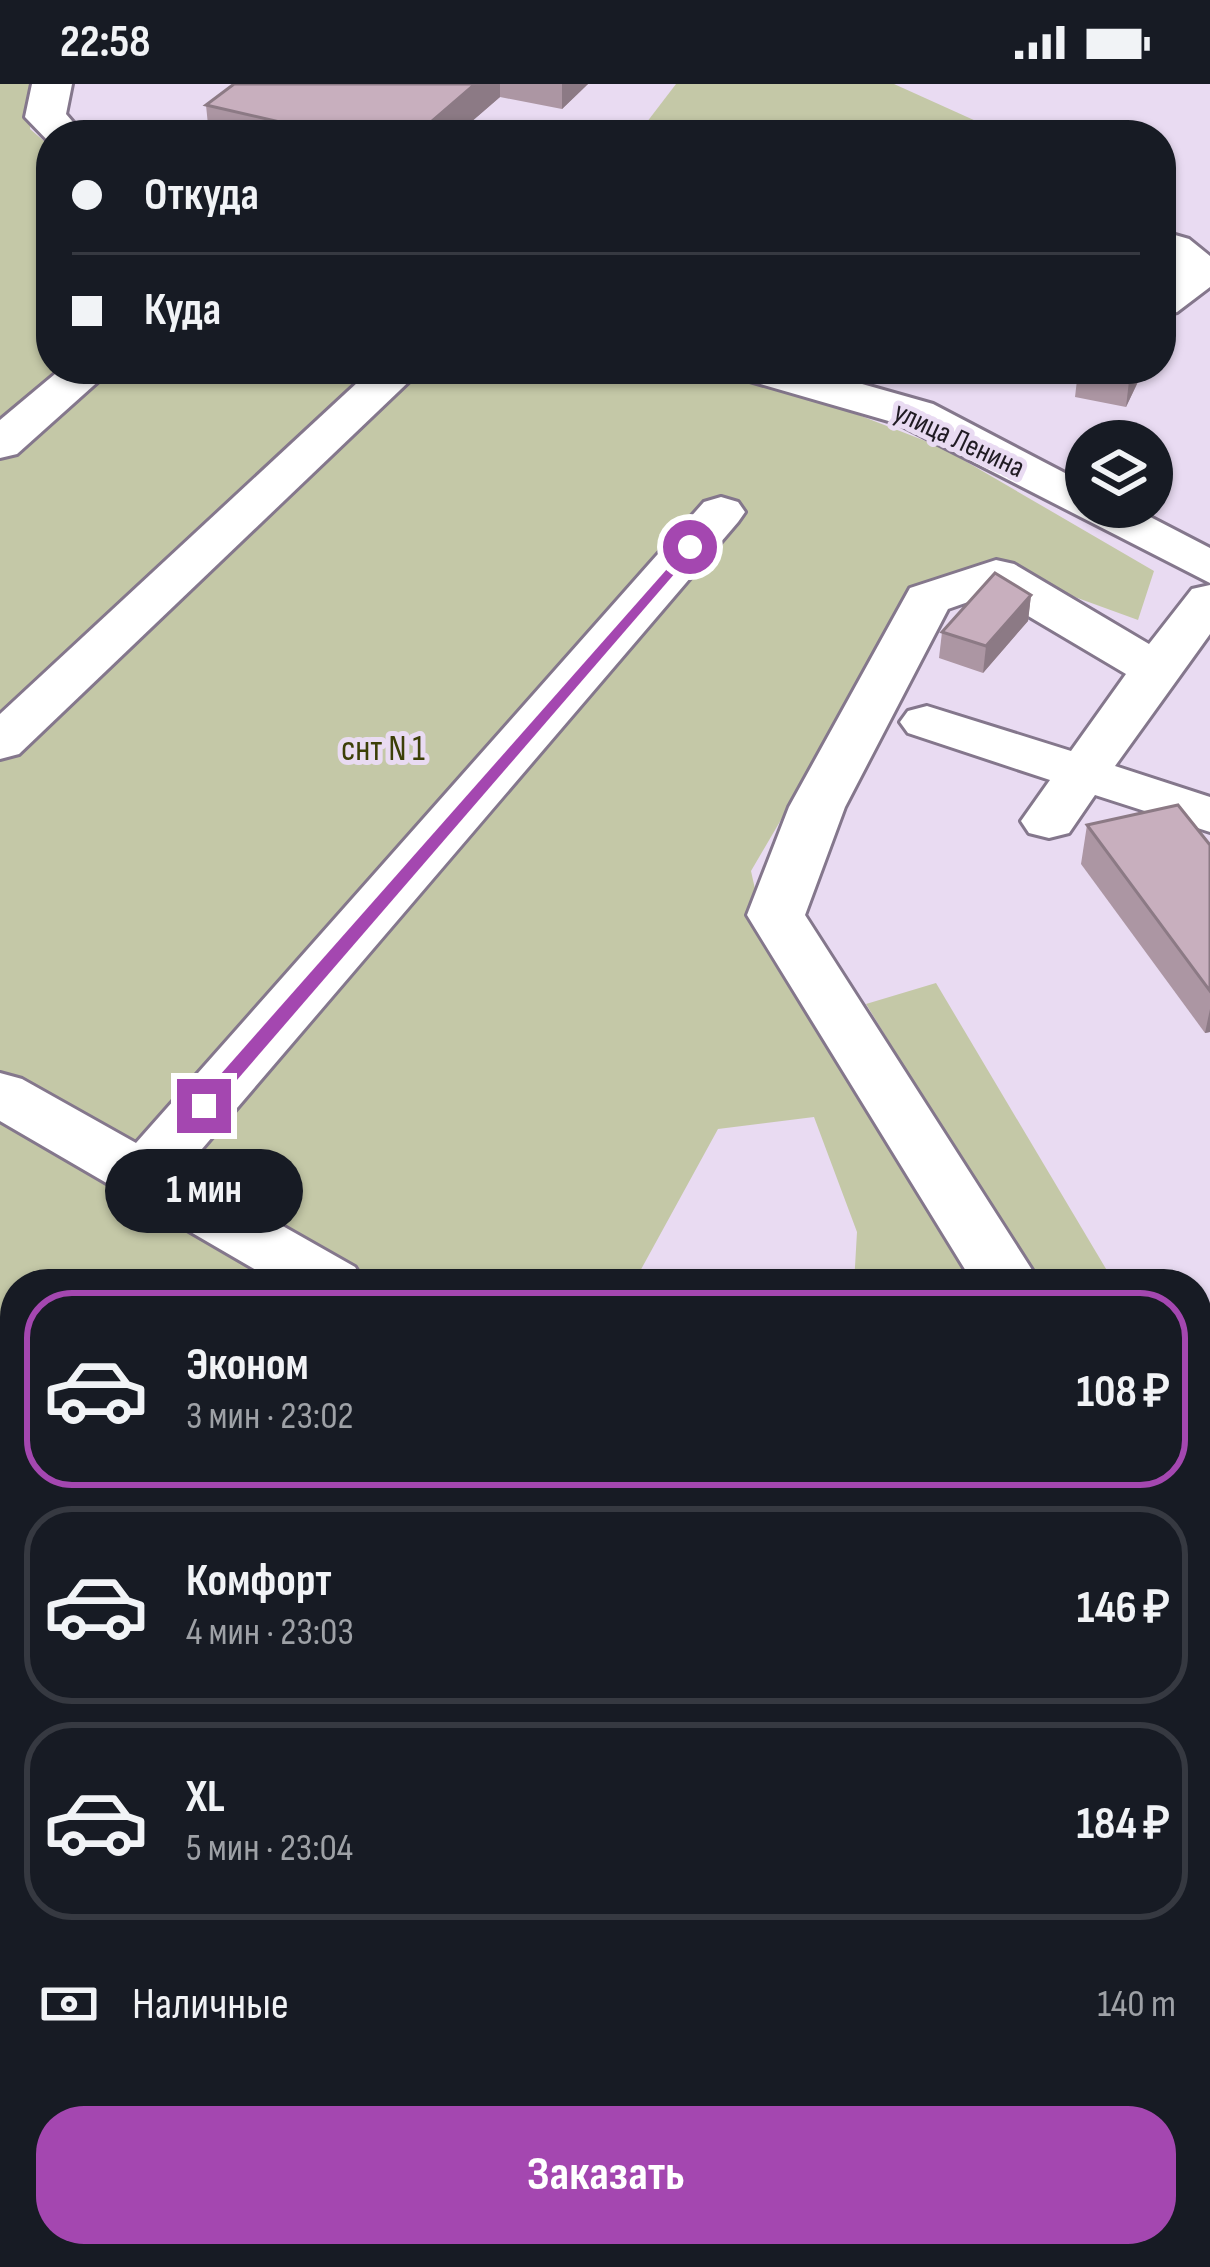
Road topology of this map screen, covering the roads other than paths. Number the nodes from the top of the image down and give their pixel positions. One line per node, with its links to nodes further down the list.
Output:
1 (52, 84): 2 (street)
2 (48, 120)
3 (1176, 250): 4 (street)
4 (1176, 292)
5 (71, 384): 10 (street)
6 (383, 384): 18 (street)
7 (811, 384): 9 (street, улица Ленина)
8 (933, 384): 9 (street)
9 (916, 414): 11 (street, улица Ленина)
10 (0, 444)
11 (1065, 492)
12 (721, 512): 23 (street)
13 (1134, 528): 14 (street, улица Ленина)
14 (1210, 568)
15 (1210, 600): 16 (street)
16 (1156, 670): 19 (street); 25 (street)
17 (927, 722): 19 (street)
18 (0, 743)
19 (1084, 772): 20 (street); 21 (street)
20 (1210, 815)
21 (1049, 821)
22 (0, 1094): 23 (street)
23 (143, 1176): 24 (street)
24 (306, 1269)
25 (999, 1269)

